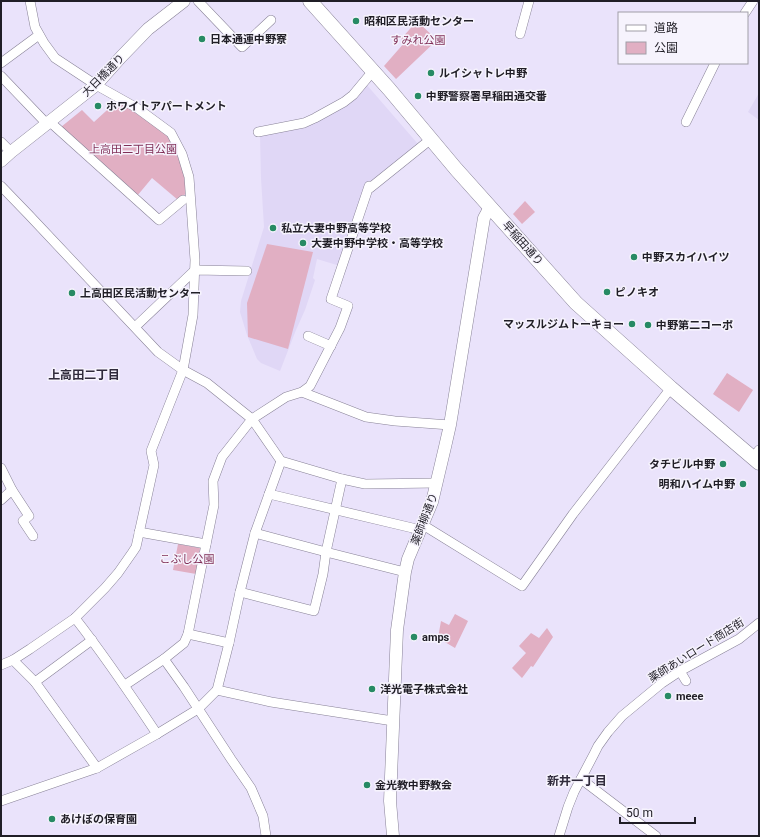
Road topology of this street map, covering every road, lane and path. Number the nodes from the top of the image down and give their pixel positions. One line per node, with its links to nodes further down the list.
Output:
1 (30, 1): 9 (street)
2 (184, 1): 15 (street, 大日橋通り)
3 (198, 1): 8 (street)
4 (310, 1): 13 (main road, 早稲田通り)
5 (529, 1): 10 (street)
6 (753, 1): 7 (street)
7 (746, 12)
8 (272, 20)
9 (39, 34): 11 (street); 15 (street)
10 (520, 34)
11 (1, 63)
12 (715, 64): 16 (street)
13 (373, 71): 18 (street); 19 (main road, 早稲田通り)
14 (1, 76): 17 (street)
15 (96, 85): 17 (street, 大日橋通り); 26 (street)
16 (686, 122)
17 (48, 123): 21 (street, 大日橋通り); 24 (street)
18 (258, 132)
19 (431, 139): 25 (main road, 早稲田通り); 30 (street)
20 (1, 142): 21 (street)
21 (11, 152): 22 (street, 大日橋通り)
22 (1, 161)
23 (1, 186): 28 (street)
24 (183, 200)
25 (490, 207): 32 (main road, 早稲田通り); 35 (street, 薬師柳通り)
26 (195, 270): 27 (street); 28 (street); 31 (street)
27 (247, 271)
28 (135, 327): 31 (street)
29 (308, 336): 30 (street)
30 (331, 346): 33 (street)
31 (183, 370): 34 (street); 46 (street)
32 (670, 388): 36 (main road, 早稲田通り); 45 (street)
33 (302, 392): 34 (street); 35 (street)
34 (252, 419): 37 (street); 49 (street)
35 (450, 425): 40 (street, 薬師柳通り)
36 (757, 457)
37 (281, 461): 39 (street); 42 (street)
38 (1, 468): 41 (street)
39 (342, 479): 40 (street); 44 (street)
40 (437, 483): 45 (street, 薬師柳通り)
41 (12, 490): 43 (street); 48 (street)
42 (269, 494): 44 (street); 47 (street)
43 (1, 500)
44 (335, 510): 45 (street); 50 (street)
45 (422, 527): 51 (street, 薬師柳通り)
46 (139, 532): 49 (street); 53 (street)
47 (255, 532): 50 (street); 52 (street)
48 (32, 536)
49 (206, 544): 55 (street)
50 (326, 552): 51 (street); 52 (street)
51 (405, 572): 67 (street, 薬師柳通り)
52 (240, 592): 57 (street)
53 (75, 618): 56 (street); 59 (street)
54 (759, 623): 61 (street, 薬師あいロード商店街)
55 (188, 634): 57 (street); 58 (street)
56 (92, 640): 63 (street); 64 (street)
57 (229, 643): 65 (street)
58 (164, 659): 64 (street); 66 (street)
59 (13, 660): 60 (street); 63 (street)
60 (1, 665)
61 (680, 671): 62 (street); 70 (street, 薬師あいロード商店街)
62 (686, 681)
63 (34, 682): 69 (street)
64 (124, 685): 68 (street)
65 (217, 690): 66 (street); 67 (street)
66 (198, 709): 68 (street); 72 (street)
67 (393, 721): 73 (street, 薬師柳通り)
68 (157, 734): 69 (street)
69 (97, 768): 71 (street)
70 (582, 779): 74 (street, 薬師あいロード商店街); 75 (street)
71 (1, 801)
72 (266, 836)
73 (393, 836)
74 (560, 836)
75 (656, 836)

